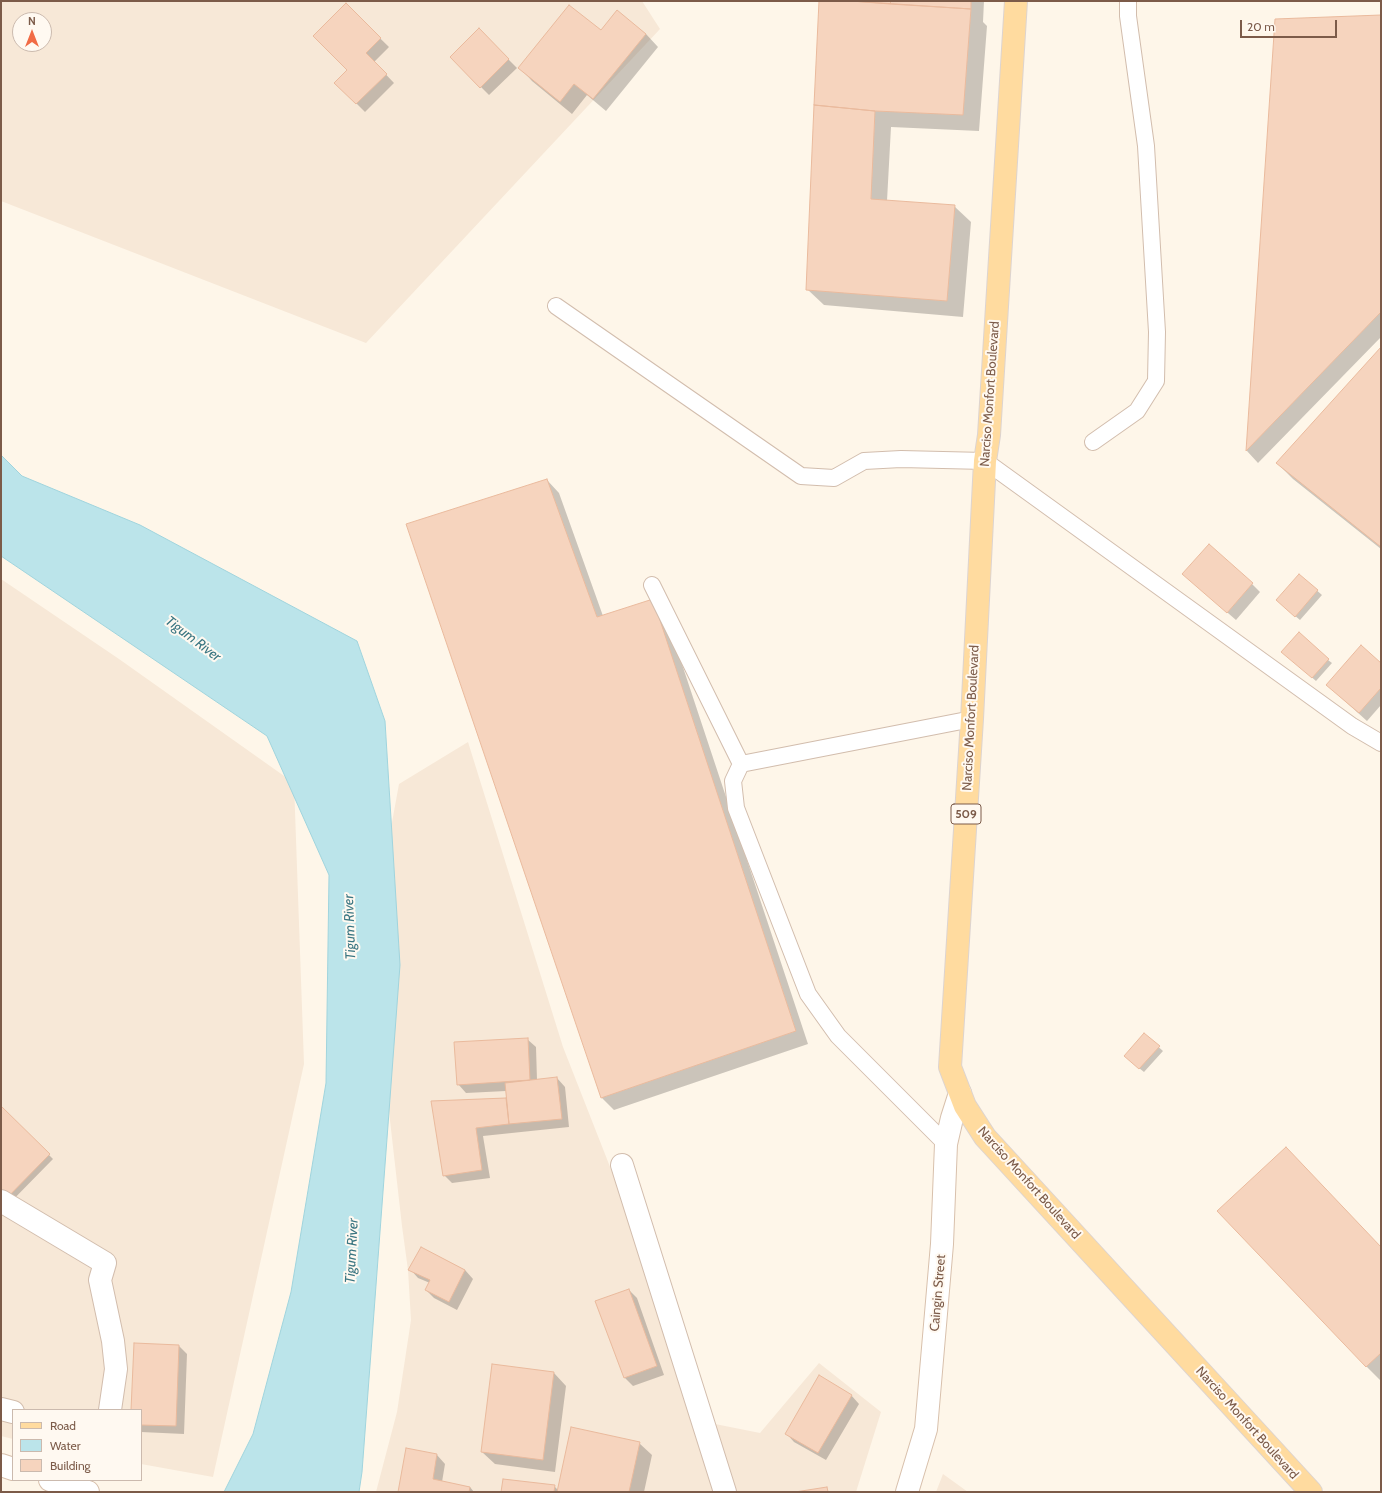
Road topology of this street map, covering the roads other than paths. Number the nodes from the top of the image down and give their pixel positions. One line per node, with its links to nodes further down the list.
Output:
1 (1016, 1): 5 (main road, Narciso Monfort Boulevard / 509)
2 (1128, 1): 4 (lane)
3 (556, 306): 5 (lane)
4 (1093, 442)
5 (986, 461): 7 (main road, Narciso Monfort Boulevard / 509); 8 (lane)
6 (652, 584): 9 (lane)
7 (972, 719): 9 (lane); 10 (main road, Narciso Monfort Boulevard / 509)
8 (1381, 743)
9 (741, 764): 11 (lane)
10 (960, 1093): 11 (street, Caingin Street); 23 (main road, Narciso Monfort Boulevard / 509)
11 (946, 1144): 22 (street, Caingin Street)
12 (622, 1165): 21 (street)
13 (1, 1201): 15 (street)
14 (1, 1409): 16 (street)
15 (110, 1409)
16 (12, 1412)
17 (1, 1465): 18 (street)
18 (12, 1468)
19 (53, 1481): 20 (street)
20 (88, 1492)
21 (725, 1492)
22 (907, 1492)
23 (1311, 1492)

